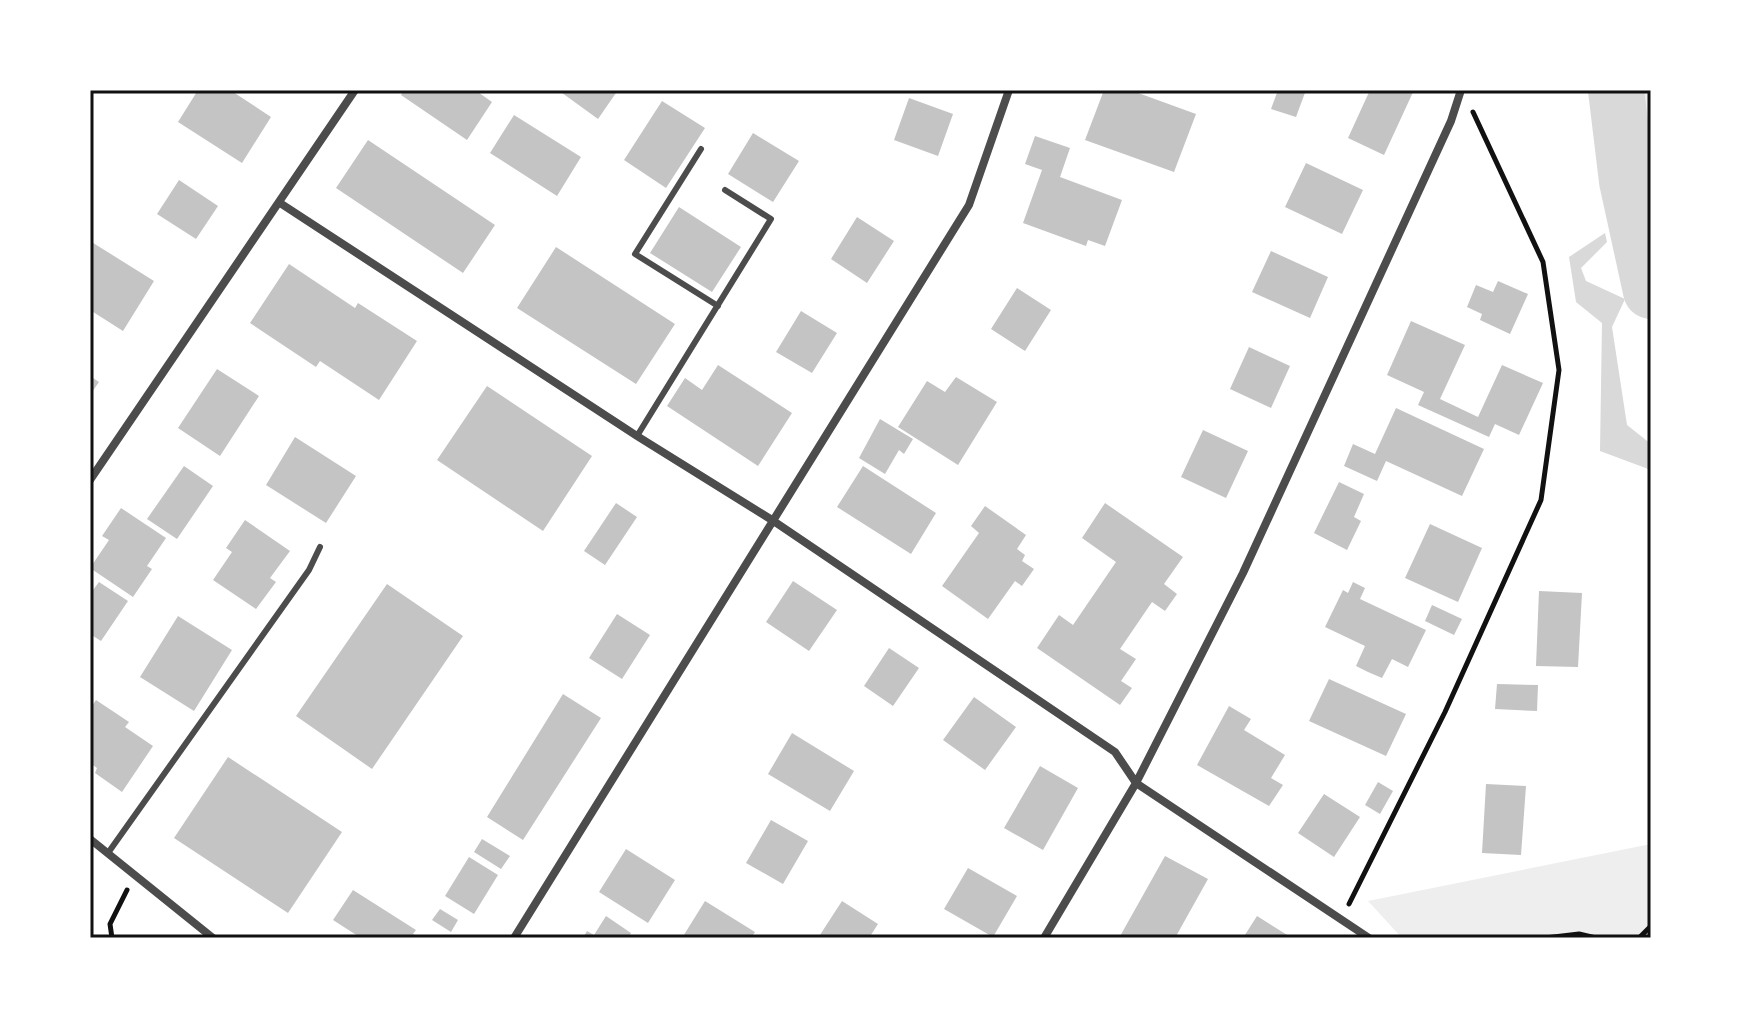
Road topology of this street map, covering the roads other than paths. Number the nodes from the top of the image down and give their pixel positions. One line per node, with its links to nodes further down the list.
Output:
1 (355, 90): 6 (street)
2 (1009, 90): 10 (street)
3 (1461, 90): 12 (street)
4 (701, 149): 7 (lane)
5 (725, 190): 7 (lane)
6 (280, 203): 8 (street); 9 (street)
7 (718, 306): 8 (lane)
8 (637, 436): 10 (street)
9 (90, 480)
10 (772, 520): 12 (street); 16 (street)
11 (320, 547): 14 (lane)
12 (1136, 783): 17 (street); 18 (street)
13 (90, 839): 14 (street)
14 (108, 853): 15 (street)
15 (213, 938)
16 (514, 938)
17 (1044, 938)
18 (1369, 938)

